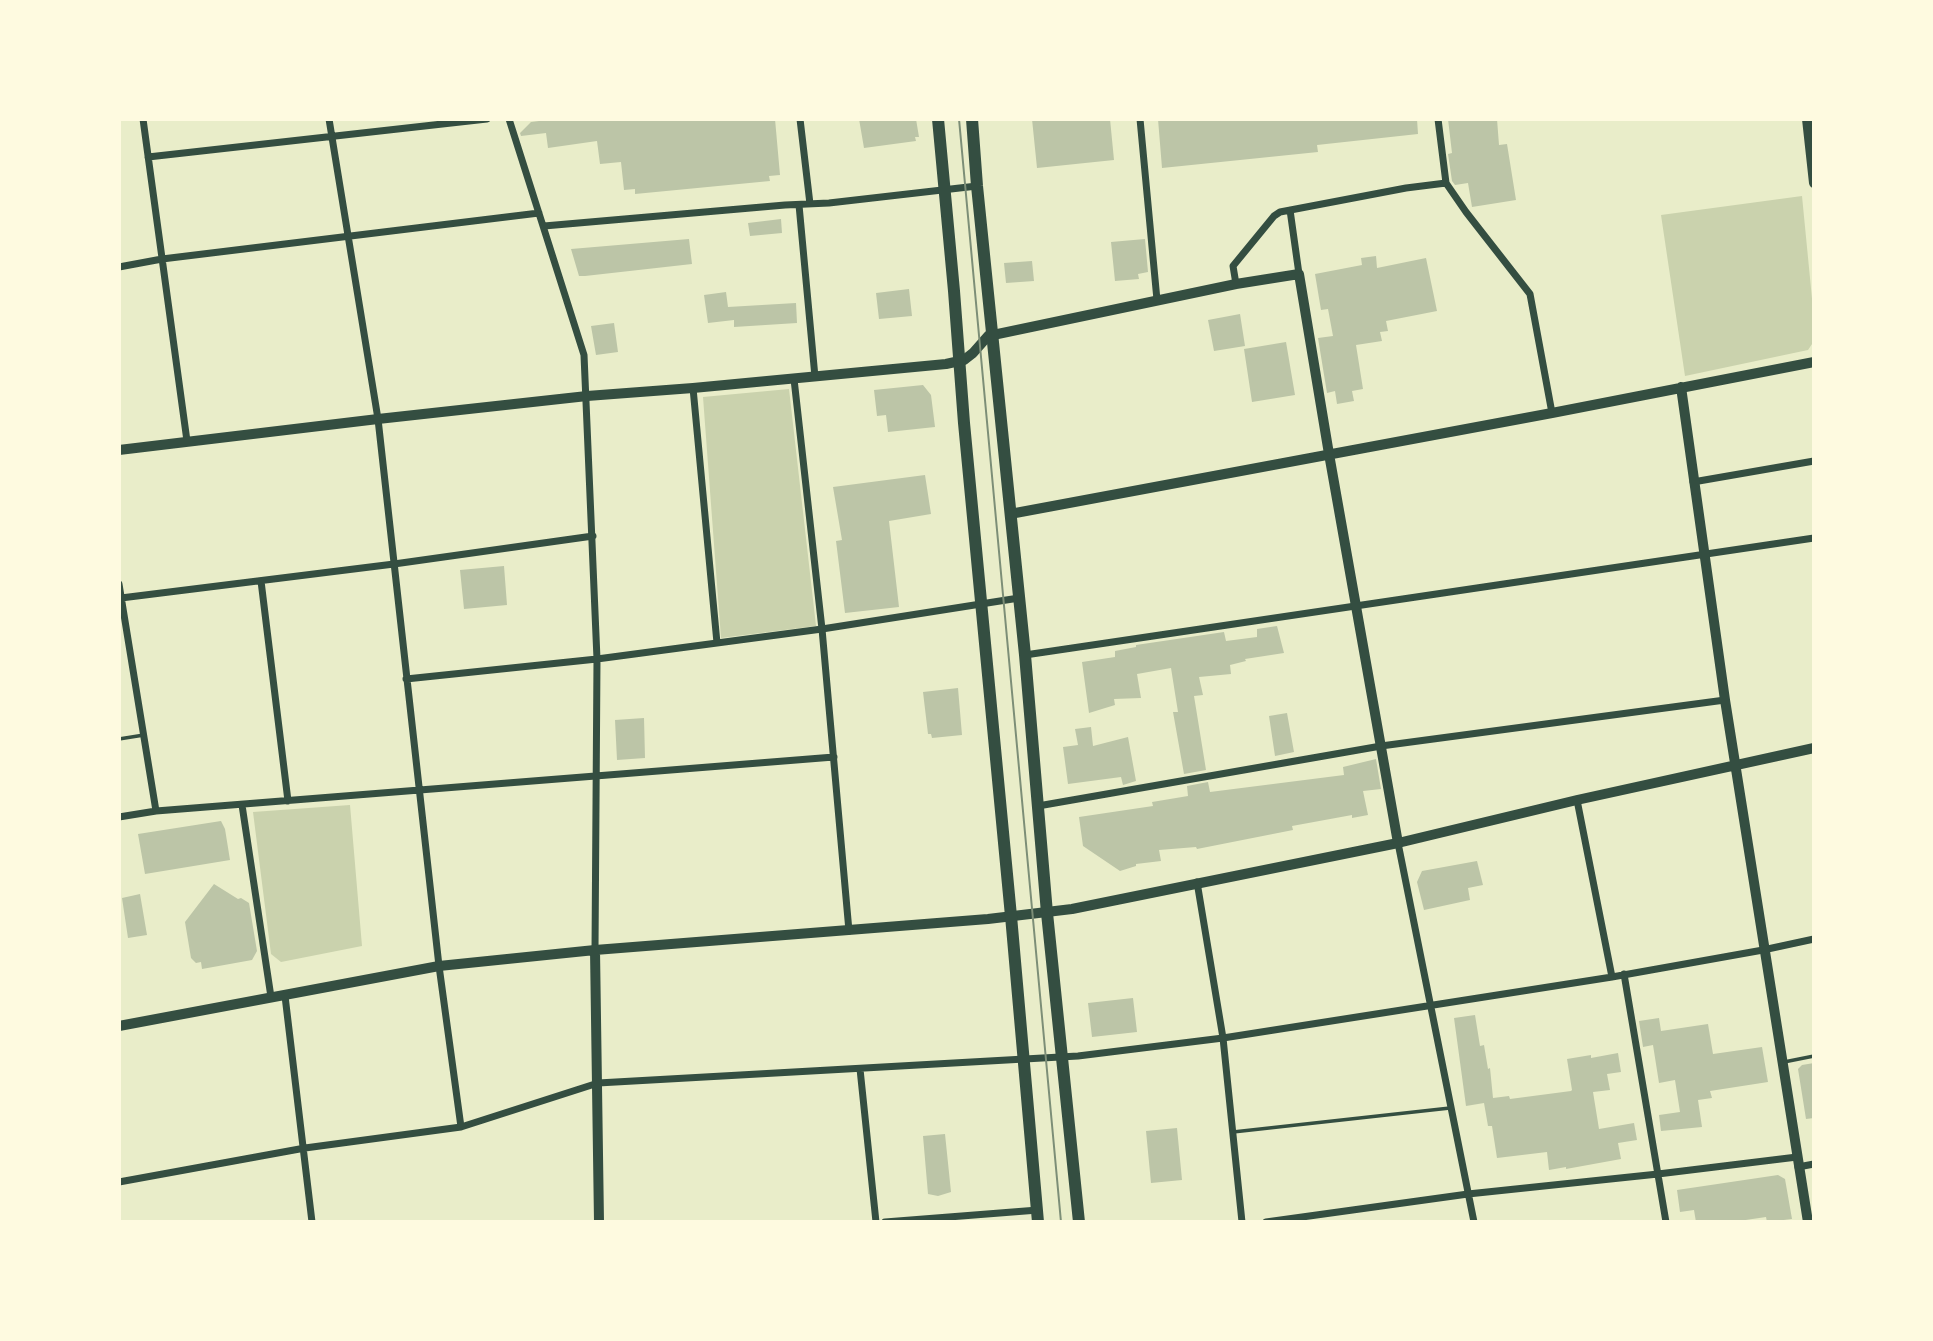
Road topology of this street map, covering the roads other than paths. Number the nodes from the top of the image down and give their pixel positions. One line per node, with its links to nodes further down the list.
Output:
1 (143, 119): 12 (street)
2 (329, 119): 11 (street)
3 (487, 119): 11 (street)
4 (509, 119): 20 (street)
5 (800, 119): 17 (street)
6 (938, 119): 16 (main road)
7 (972, 119): 15 (main road)
8 (1140, 119): 27 (street)
9 (1438, 119): 13 (street)
10 (1807, 119): 14 (street)
11 (332, 138): 12 (street); 22 (street)
12 (148, 157): 23 (street)
13 (1446, 183): 19 (street); 36 (street)
14 (1814, 183)
15 (977, 186): 16 (street); 28 (main road)
16 (945, 189): 17 (street); 29 (main road)
17 (810, 204): 18 (street)
18 (799, 205): 21 (street); 31 (street)
19 (1290, 210): 25 (street); 26 (street)
20 (539, 214): 21 (street); 22 (street)
21 (544, 226): 35 (street)
22 (349, 236): 23 (street); 37 (street)
23 (162, 259): 24 (street); 38 (street)
24 (119, 267)
25 (1299, 274): 26 (street); 40 (street)
26 (1236, 284): 27 (street)
27 (1157, 300): 28 (street)
28 (993, 334): 29 (street); 43 (main road)
29 (960, 362): 31 (street); 52 (main road)
30 (1814, 362): 33 (street)
31 (815, 377): 32 (street)
32 (794, 379): 34 (street); 54 (street)
33 (1681, 387): 36 (street); 42 (street)
34 (693, 388): 35 (street); 55 (street)
35 (587, 396): 37 (street); 44 (street)
36 (1552, 413): 40 (street)
37 (378, 419): 38 (street); 47 (street)
38 (187, 442): 39 (street)
39 (119, 450)
40 (1329, 454): 43 (street); 53 (street)
41 (1814, 461): 42 (street)
42 (1693, 482): 46 (street)
43 (1010, 514): 51 (main road)
44 (593, 536): 47 (street); 59 (street)
45 (1814, 538): 46 (street)
46 (1705, 554): 53 (street); 61 (street)
47 (394, 564): 48 (street); 60 (street)
48 (261, 580): 50 (street); 71 (street)
49 (119, 584): 50 (street)
50 (121, 598): 56 (street)
51 (1018, 598): 52 (street); 58 (main road)
52 (981, 604): 54 (street); 79 (main road)
53 (1356, 605): 58 (street); 64 (street)
54 (822, 629): 55 (street); 66 (street)
55 (717, 643): 59 (street)
56 (131, 652): 57 (street); 62 (street)
57 (119, 654)
58 (1025, 655): 73 (main road)
59 (597, 659): 60 (street); 68 (street)
60 (406, 679): 69 (street)
61 (1725, 700): 64 (street); 67 (street)
62 (144, 735): 63 (lane); 74 (street)
63 (119, 739)
64 (1381, 746): 73 (street); 76 (street)
65 (1814, 748): 67 (street)
66 (834, 757): 68 (street); 80 (street)
67 (1736, 765): 70 (street); 83 (street)
68 (597, 776): 69 (street); 82 (street)
69 (419, 791): 71 (street); 84 (street)
70 (1577, 800): 76 (street); 86 (street)
71 (288, 801): 72 (street)
72 (242, 805): 74 (street); 88 (street)
73 (1038, 807): 78 (main road)
74 (156, 811): 75 (street)
75 (119, 817)
76 (1398, 843): 77 (street); 89 (street)
77 (1197, 882): 78 (street); 91 (street)
78 (1047, 913): 79 (street); 93 (main road)
79 (1012, 916): 80 (street); 94 (main road)
80 (849, 931): 82 (street)
81 (1814, 939): 83 (street)
82 (595, 950): 84 (street); 97 (street)
83 (1763, 950): 85 (street); 95 (street)
84 (439, 966): 87 (street); 99 (street)
85 (1624, 974): 86 (street); 104 (street)
86 (1612, 977): 89 (street)
87 (285, 996): 88 (street); 101 (street)
88 (271, 998): 90 (street)
89 (1430, 1005): 91 (street); 98 (street)
90 (119, 1027)
91 (1223, 1038): 93 (street); 100 (street)
92 (1814, 1056): 95 (lane)
93 (1062, 1057): 94 (street); 112 (main road)
94 (1025, 1059): 96 (street); 107 (main road)
95 (1782, 1062): 102 (street)
96 (860, 1069): 97 (street); 110 (street)
97 (598, 1083): 99 (street); 109 (street)
98 (1451, 1108): 100 (lane); 106 (street)
99 (461, 1127): 101 (street)
100 (1233, 1132): 113 (street)
101 (305, 1148): 105 (street); 108 (street)
102 (1798, 1162): 103 (street); 104 (street); 117 (street)
103 (1814, 1164)
104 (1658, 1174): 106 (street); 116 (street)
105 (119, 1182)
106 (1468, 1194): 114 (street); 115 (street)
107 (1038, 1216): 111 (street)
108 (312, 1222)
109 (599, 1222)
110 (876, 1222)
111 (885, 1222)
112 (1079, 1222)
113 (1242, 1222)
114 (1266, 1222)
115 (1474, 1222)
116 (1666, 1222)
117 (1808, 1222)

